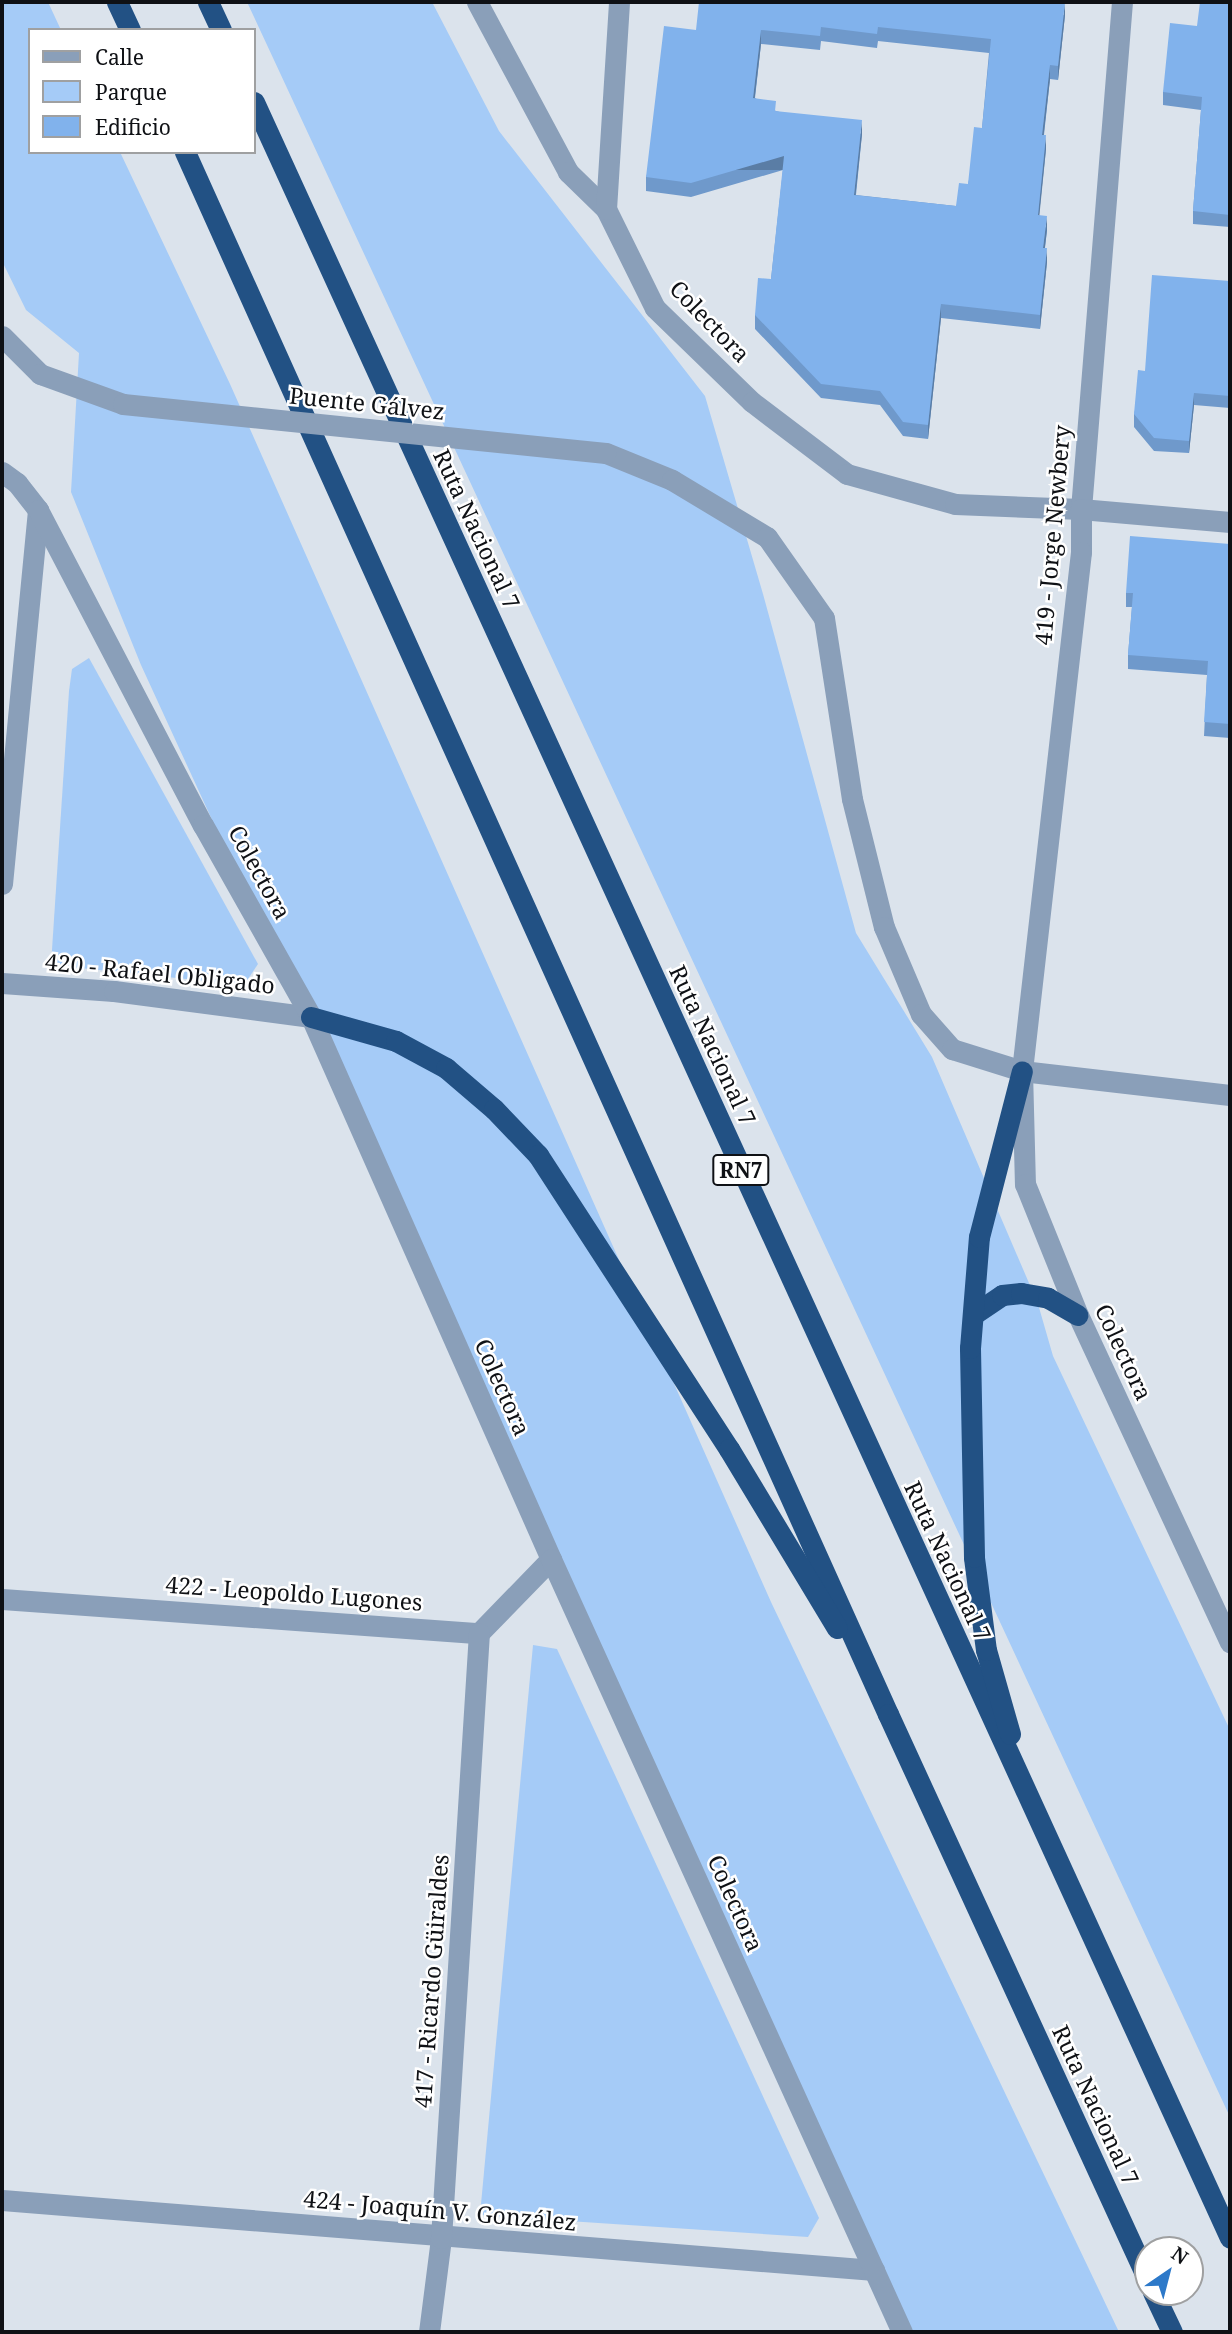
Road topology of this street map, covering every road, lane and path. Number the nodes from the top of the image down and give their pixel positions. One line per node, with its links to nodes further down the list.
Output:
1 (117, 2): 6 (highway)
2 (208, 2): 7 (highway)
3 (477, 2): 10 (street, Colectora)
4 (619, 2): 10 (street)
5 (1122, 2): 13 (street, 419 - Jorge Newbery)
6 (129, 28)
7 (220, 28)
8 (256, 106): 28 (highway, Ruta Nacional 7 / RN7)
9 (186, 154): 27 (highway, Ruta Nacional 7)
10 (606, 209): 13 (street, Colectora)
11 (2, 336): 19 (street, Puente Gálvez, bridge)
12 (10, 477): 14 (street, Colectora)
13 (1081, 509): 15 (street, Colectora); 19 (street, 419 - Jorge Newbery)
14 (38, 510): 16 (street); 18 (street, Colectora)
15 (1230, 522)
16 (2, 884)
17 (2, 983): 18 (street, 420 - Rafael Obligado)
18 (312, 1017): 23 (street, Colectora); 27 (highway)
19 (1022, 1071): 20 (street); 21 (highway); 22 (street, Colectora)
20 (1230, 1095)
21 (974, 1314): 22 (highway); 28 (highway)
22 (1078, 1315): 26 (street, Colectora)
23 (551, 1559): 25 (street); 33 (street, Colectora)
24 (2, 1599): 25 (street, 422 - Leopoldo Lugones)
25 (479, 1633): 30 (street, 417 - Ricardo Güiraldes)
26 (1230, 1642)
27 (888, 1714): 32 (highway, Ruta Nacional 7)
28 (1030, 1804): 31 (highway, Ruta Nacional 7 / RN7)
29 (2, 2200): 30 (street, 424 - Joaquín V. González)
30 (441, 2238): 33 (street, 424 - Joaquín V. González); 35 (street, 417 - Ricardo Güiraldes)
31 (1230, 2238)
32 (1134, 2250)
33 (874, 2270): 36 (street, Colectora)
34 (1160, 2306): 37 (highway)
35 (429, 2332)
36 (902, 2332)
37 (1172, 2332)

